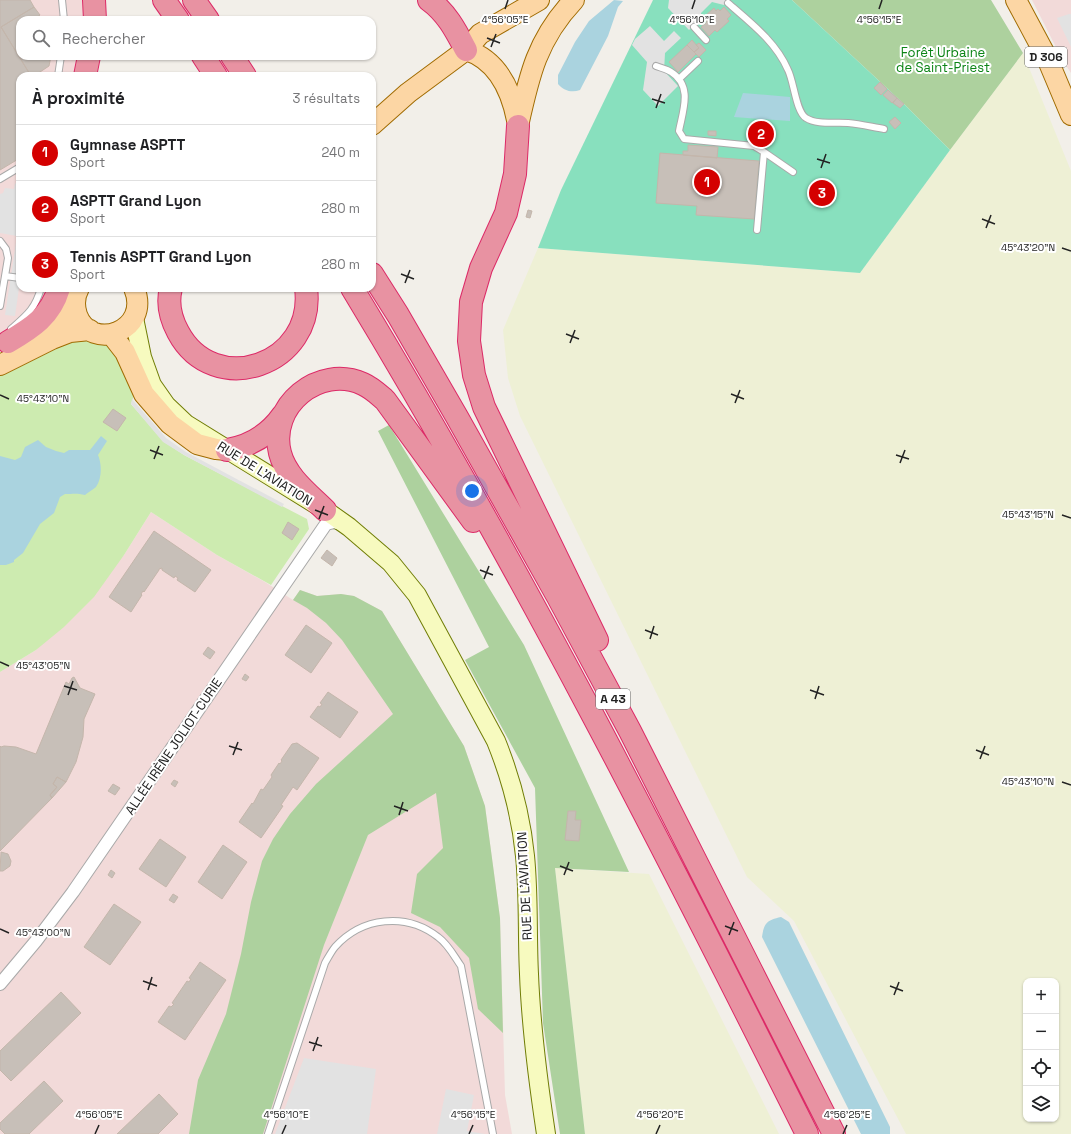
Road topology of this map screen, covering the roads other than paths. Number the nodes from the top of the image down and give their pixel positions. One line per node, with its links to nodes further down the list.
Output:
1 (62, 0): 11 (lane)
2 (94, 0): 12 (highway)
3 (163, 0): 13 (highway); 14 (highway)
4 (194, 0): 15 (highway)
5 (429, 0): 18 (highway)
6 (539, 0): 18 (main road)
7 (556, 0): 18 (main road)
8 (574, 0): 34 (main road)
9 (1016, 0): 32 (main road, D 306)
10 (728, 3): 35 (lane)
11 (64, 16)
12 (95, 16)
13 (170, 16)
14 (175, 16)
15 (205, 16)
16 (694, 27): 17 (lane)
17 (706, 40)
18 (466, 50): 33 (main road); 34 (main road)
19 (60, 60): 26 (lane)
20 (88, 60): 27 (highway)
21 (193, 60): 28 (highway)
22 (206, 60): 29 (highway)
23 (235, 60): 30 (highway)
24 (698, 61): 31 (lane)
25 (656, 66): 31 (lane)
26 (59, 72)
27 (86, 72)
28 (200, 72)
29 (213, 72)
30 (242, 72)
31 (679, 79): 36 (lane)
32 (1071, 115)
33 (376, 121)
34 (518, 126): 63 (highway)
35 (884, 129)
36 (764, 152): 38 (lane); 40 (lane)
37 (16, 169): 39 (lane)
38 (793, 172)
39 (0, 179)
40 (757, 230)
41 (0, 241): 42 (lane)
42 (5, 276): 43 (lane); 51 (lane)
43 (16, 277)
44 (376, 280): 63 (highway, A 43)
45 (40, 292): 55 (lane)
46 (138, 292): 52 (main road)
47 (171, 292): 48 (highway)
48 (306, 292)
49 (354, 292): 61 (highway, A 43)
50 (71, 293): 53 (main road); 55 (highway)
51 (0, 306)
52 (134, 318): 54 (main road); 59 (street, RUE DE L'AVIATION)
53 (90, 330): 54 (main road); 56 (main road)
54 (111, 334): 58 (main road, RUE DE L'AVIATION)
55 (4, 341)
56 (0, 365)
57 (283, 415): 59 (highway); 60 (highway); 61 (highway)
58 (197, 444): 59 (main road); 60 (street, RUE DE L'AVIATION)
59 (227, 450): 60 (street, RUE DE L'AVIATION)
60 (325, 517): 62 (street, RUE DE L'AVIATION); 62 (street, RUE DE L'AVIATION); 64 (street, ALLÉE IRÈNE JOLIOT-CURIE)
61 (537, 612): 68 (highway, A 43)
62 (437, 633): 67 (street, RUE DE L'AVIATION)
63 (630, 731): 69 (highway, A 43)
64 (0, 984)
65 (268, 1134): 66 (lane)
66 (493, 1134)
67 (546, 1134)
68 (807, 1134)
69 (834, 1134)

